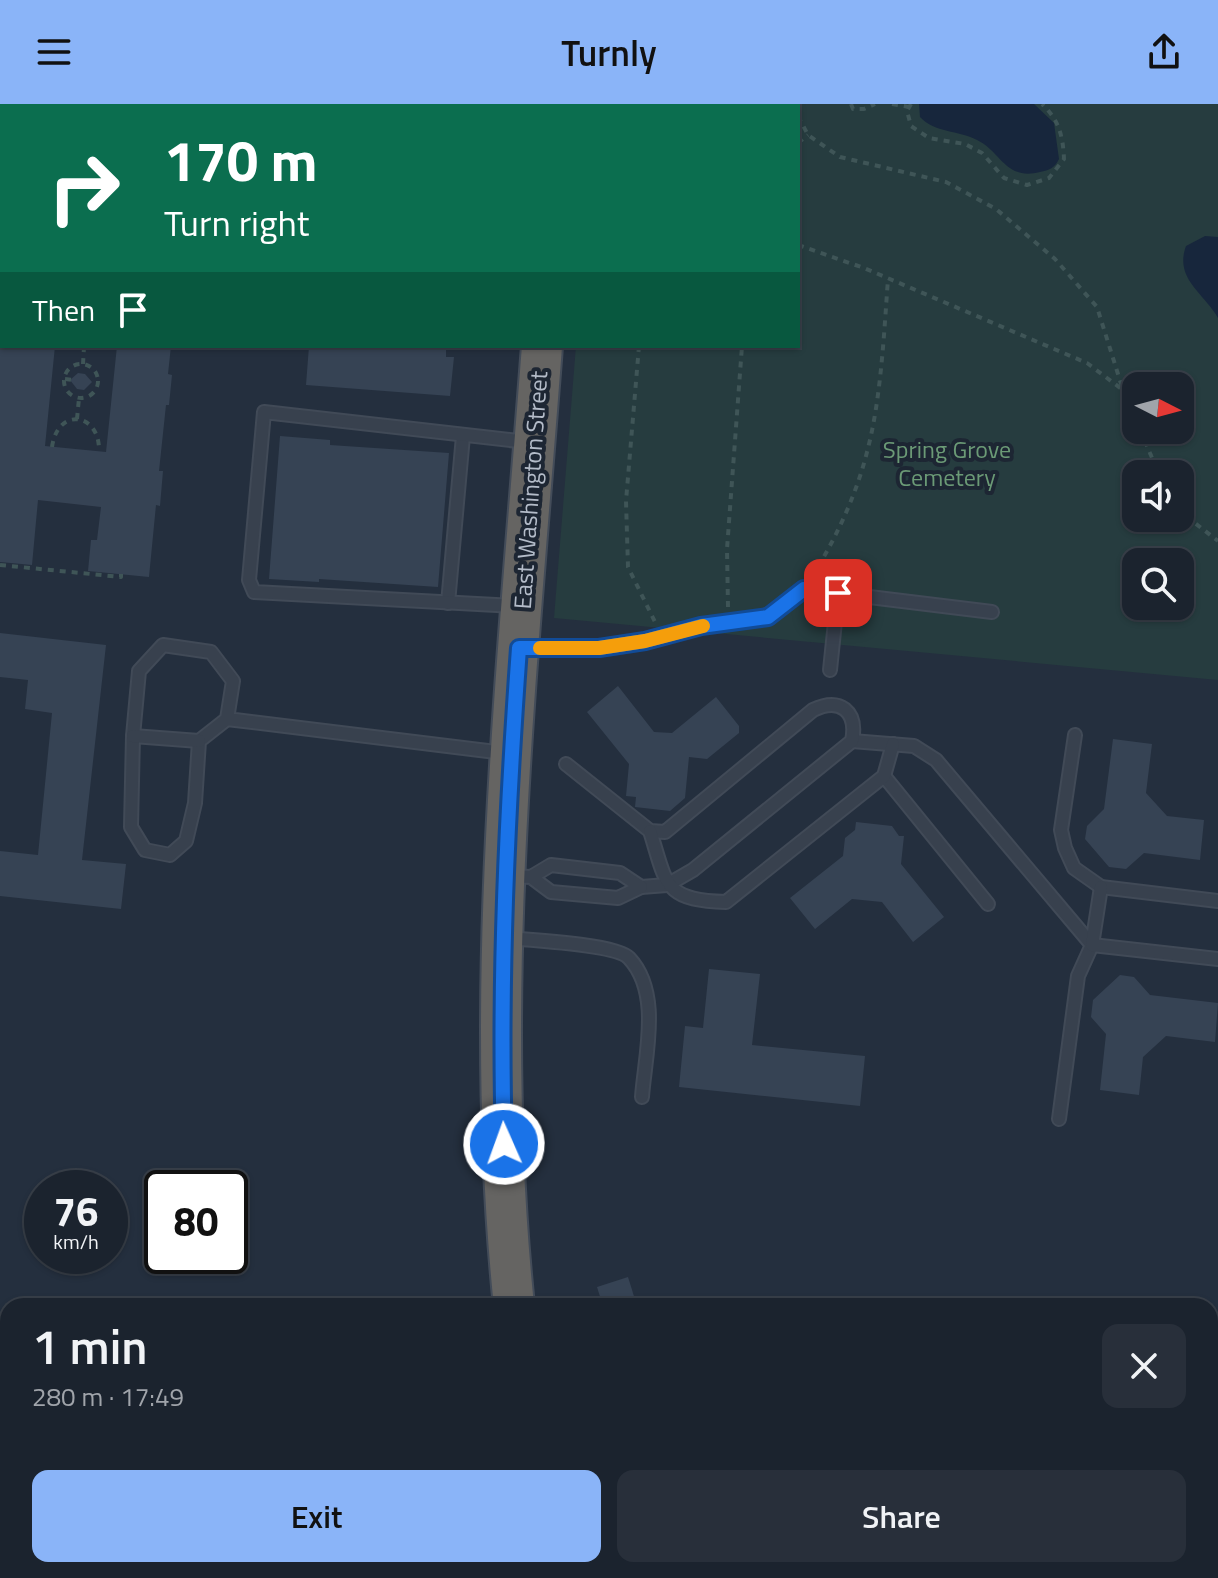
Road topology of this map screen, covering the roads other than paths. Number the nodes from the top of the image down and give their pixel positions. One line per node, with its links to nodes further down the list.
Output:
1 (542, 348): 3 (highway, East Washington Street)
2 (463, 436): 3 (lane); 5 (lane); 5 (lane)
3 (534, 443): 6 (highway, East Washington Street)
4 (838, 593): 7 (lane); 8 (lane); 9 (lane)
5 (448, 603): 6 (lane)
6 (522, 606): 8 (highway, East Washington Street)
7 (992, 612)
8 (519, 648): 16 (highway, East Washington Street)
9 (830, 670)
10 (227, 719): 12 (lane); 13 (lane); 16 (lane)
11 (1075, 735): 23 (lane)
12 (133, 736): 13 (lane); 13 (lane)
13 (199, 741)
14 (852, 741): 15 (lane); 19 (lane); 21 (lane)
15 (893, 744): 18 (lane); 27 (lane)
16 (511, 754): 20 (highway, East Washington Street)
17 (566, 764): 19 (lane)
18 (884, 776): 21 (lane); 25 (lane)
19 (650, 831): 21 (lane)
20 (518, 876): 22 (lane); 22 (lane); 26 (highway, East Washington Street)
21 (667, 885): 22 (lane)
22 (641, 887)
23 (1101, 887): 24 (lane); 27 (lane)
24 (1218, 901)
25 (988, 904)
26 (503, 937): 29 (lane); 31 (highway, East Washington Street)
27 (1092, 945): 28 (lane); 30 (lane)
28 (1218, 959)
29 (642, 1097)
30 (1059, 1119)
31 (513, 1298)

